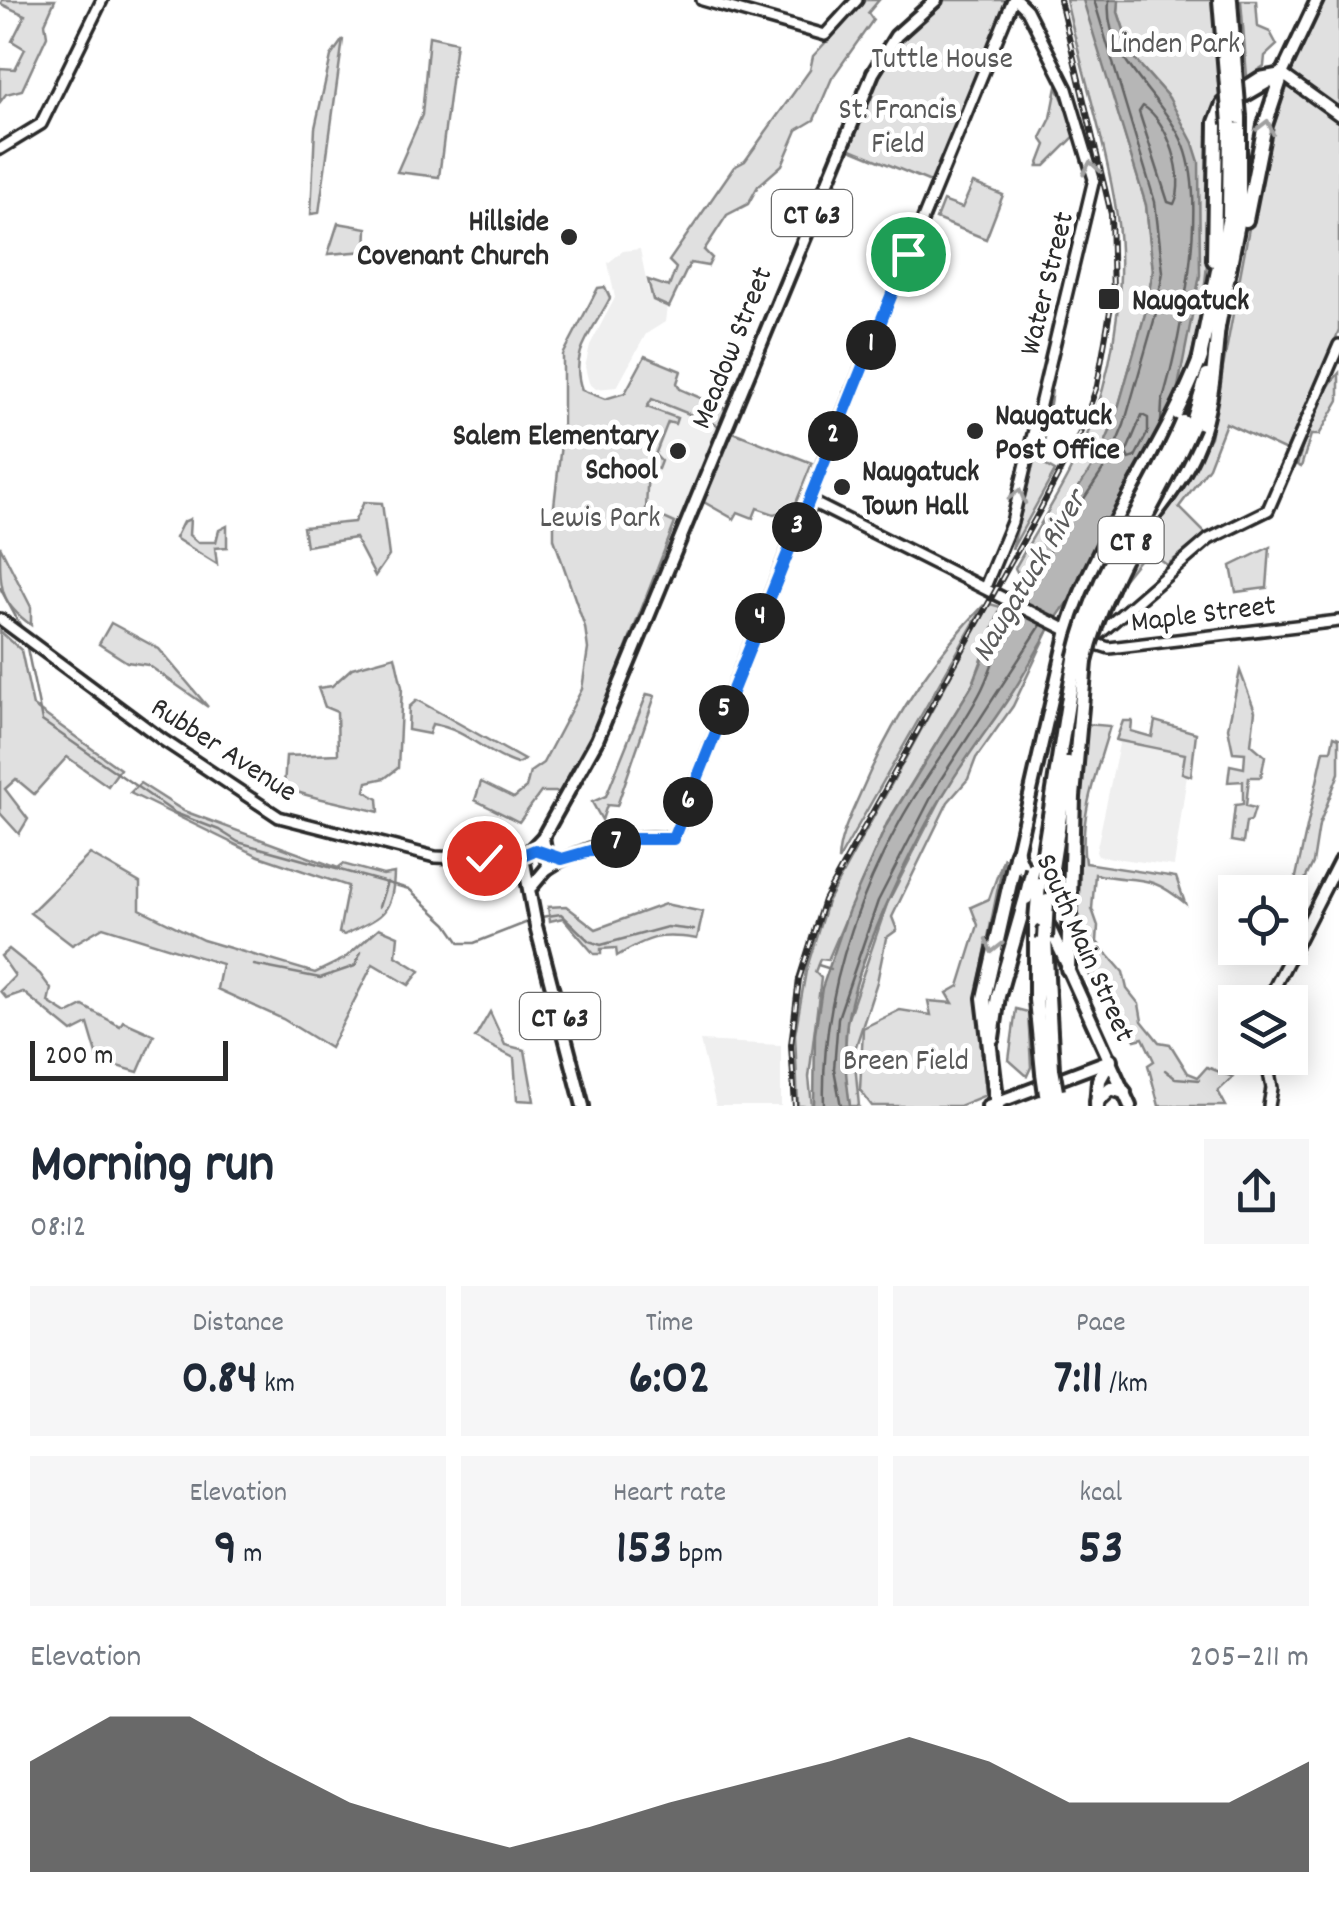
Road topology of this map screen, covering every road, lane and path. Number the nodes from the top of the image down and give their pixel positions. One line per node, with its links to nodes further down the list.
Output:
1 (102, 0): 16 (street)
2 (702, 0): 3 (street)
3 (858, 0)
4 (936, 0): 31 (main road, Meadow Street / CT 63)
5 (1015, 0): 22 (street); 23 (street, Water Street, one-way to 5)
6 (1220, 0): 10 (highway, CT 8)
7 (1230, 0): 10 (highway, CT 8)
8 (1316, 0): 9 (main road)
9 (1292, 48): 11 (main road); 12 (main road)
10 (1230, 71): 15 (highway, CT 8, bridge)
11 (1282, 74): 12 (main road); 13 (main road); 14 (street); 17 (highway, one-way to 11)
12 (1260, 78): 13 (main road)
13 (1223, 104): 18 (highway)
14 (1339, 115)
15 (1235, 120): 17 (highway, CT 8); 18 (highway, CT 8)
16 (0, 149)
17 (1226, 289): 19 (highway, CT 8)
18 (1211, 311): 21 (highway, CT 8)
19 (1218, 325): 21 (highway, CT 8); 26 (highway)
20 (1339, 346): 27 (street)
21 (1184, 422): 26 (highway); 28 (highway, CT 8, bridge)
22 (808, 500): 23 (street, Maple Street); 32 (street)
23 (985, 587): 26 (street, Maple Street)
24 (2, 620): 33 (street, Rubber Avenue)
25 (1339, 621): 27 (street, Maple Street)
26 (1068, 630): 27 (street, Maple Street); 30 (main road, South Main Street)
27 (1090, 642)
28 (1080, 661): 29 (highway, CT 8); 36 (highway); 40 (highway, CT 8, bridge)
29 (1054, 788): 38 (highway, bridge); 40 (highway, CT 8, bridge)
30 (1018, 852): 36 (main road, South Main Street); 38 (highway, one-way to 38)
31 (536, 854): 32 (street); 33 (street, Rubber Avenue); 35 (main road); 35 (main road, CT 63)
32 (562, 859): 35 (street)
33 (511, 860): 35 (street, Rubber Avenue)
34 (1339, 861): 37 (street)
35 (534, 872): 46 (main road, CT 63)
36 (1068, 969): 39 (main road, South Main Street)
37 (1276, 985)
38 (990, 1060): 45 (highway)
39 (1110, 1060): 43 (main road, South Main Street); 44 (highway); 45 (main road)
40 (1048, 1071): 42 (highway, CT 8, bridge)
41 (1269, 1075): 48 (street)
42 (1050, 1097): 47 (highway, CT 8)
43 (1127, 1099): 44 (highway)
44 (1097, 1103)
45 (993, 1105)
46 (583, 1106)
47 (1058, 1106)
48 (1269, 1106)

